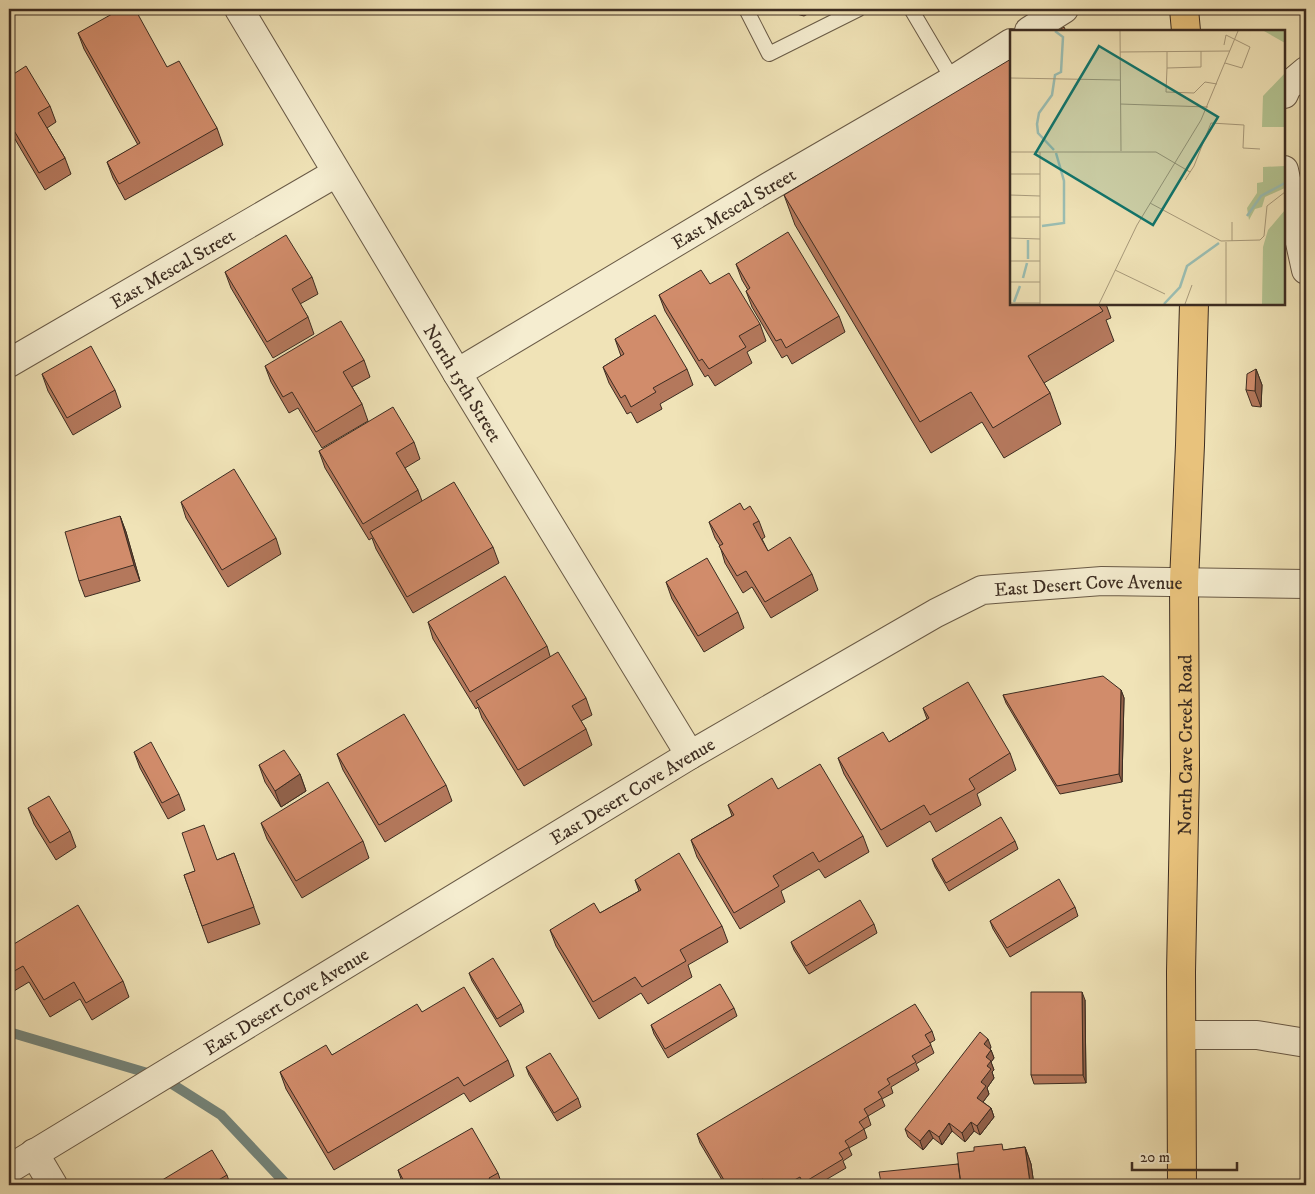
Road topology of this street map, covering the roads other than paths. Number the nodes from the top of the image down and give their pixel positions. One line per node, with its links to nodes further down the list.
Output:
1 (239, 9): 13 (street, North 15th Street)
2 (746, 9): 3 (lane)
3 (860, 9)
4 (911, 9): 11 (lane)
5 (1064, 9): 7 (street)
6 (1184, 9): 8 (main road)
7 (1031, 30)
8 (1186, 30)
9 (1010, 44): 11 (street, East Mescal Street)
10 (1306, 71): 12 (street)
11 (954, 80): 18 (street, East Mescal Street)
12 (1285, 92)
13 (336, 173): 17 (street, East Mescal Street); 18 (street, North 15th Street)
14 (1285, 175): 15 (street)
15 (1306, 270)
16 (1194, 305): 19 (main road, North Cave Creek Road)
17 (9, 363)
18 (457, 373): 21 (street, North 15th Street)
19 (1184, 582): 20 (street, East Desert Cove Avenue); 21 (street, East Desert Cove Avenue); 22 (main road, North Cave Creek Road)
20 (1306, 584)
21 (690, 755): 24 (street, East Desert Cove Avenue)
22 (1182, 1035): 23 (street); 27 (main road, North Cave Creek Road)
23 (1306, 1043)
24 (34, 1153): 25 (street, East Desert Cove Avenue); 26 (street)
25 (9, 1169)
26 (54, 1185)
27 (1182, 1185)

